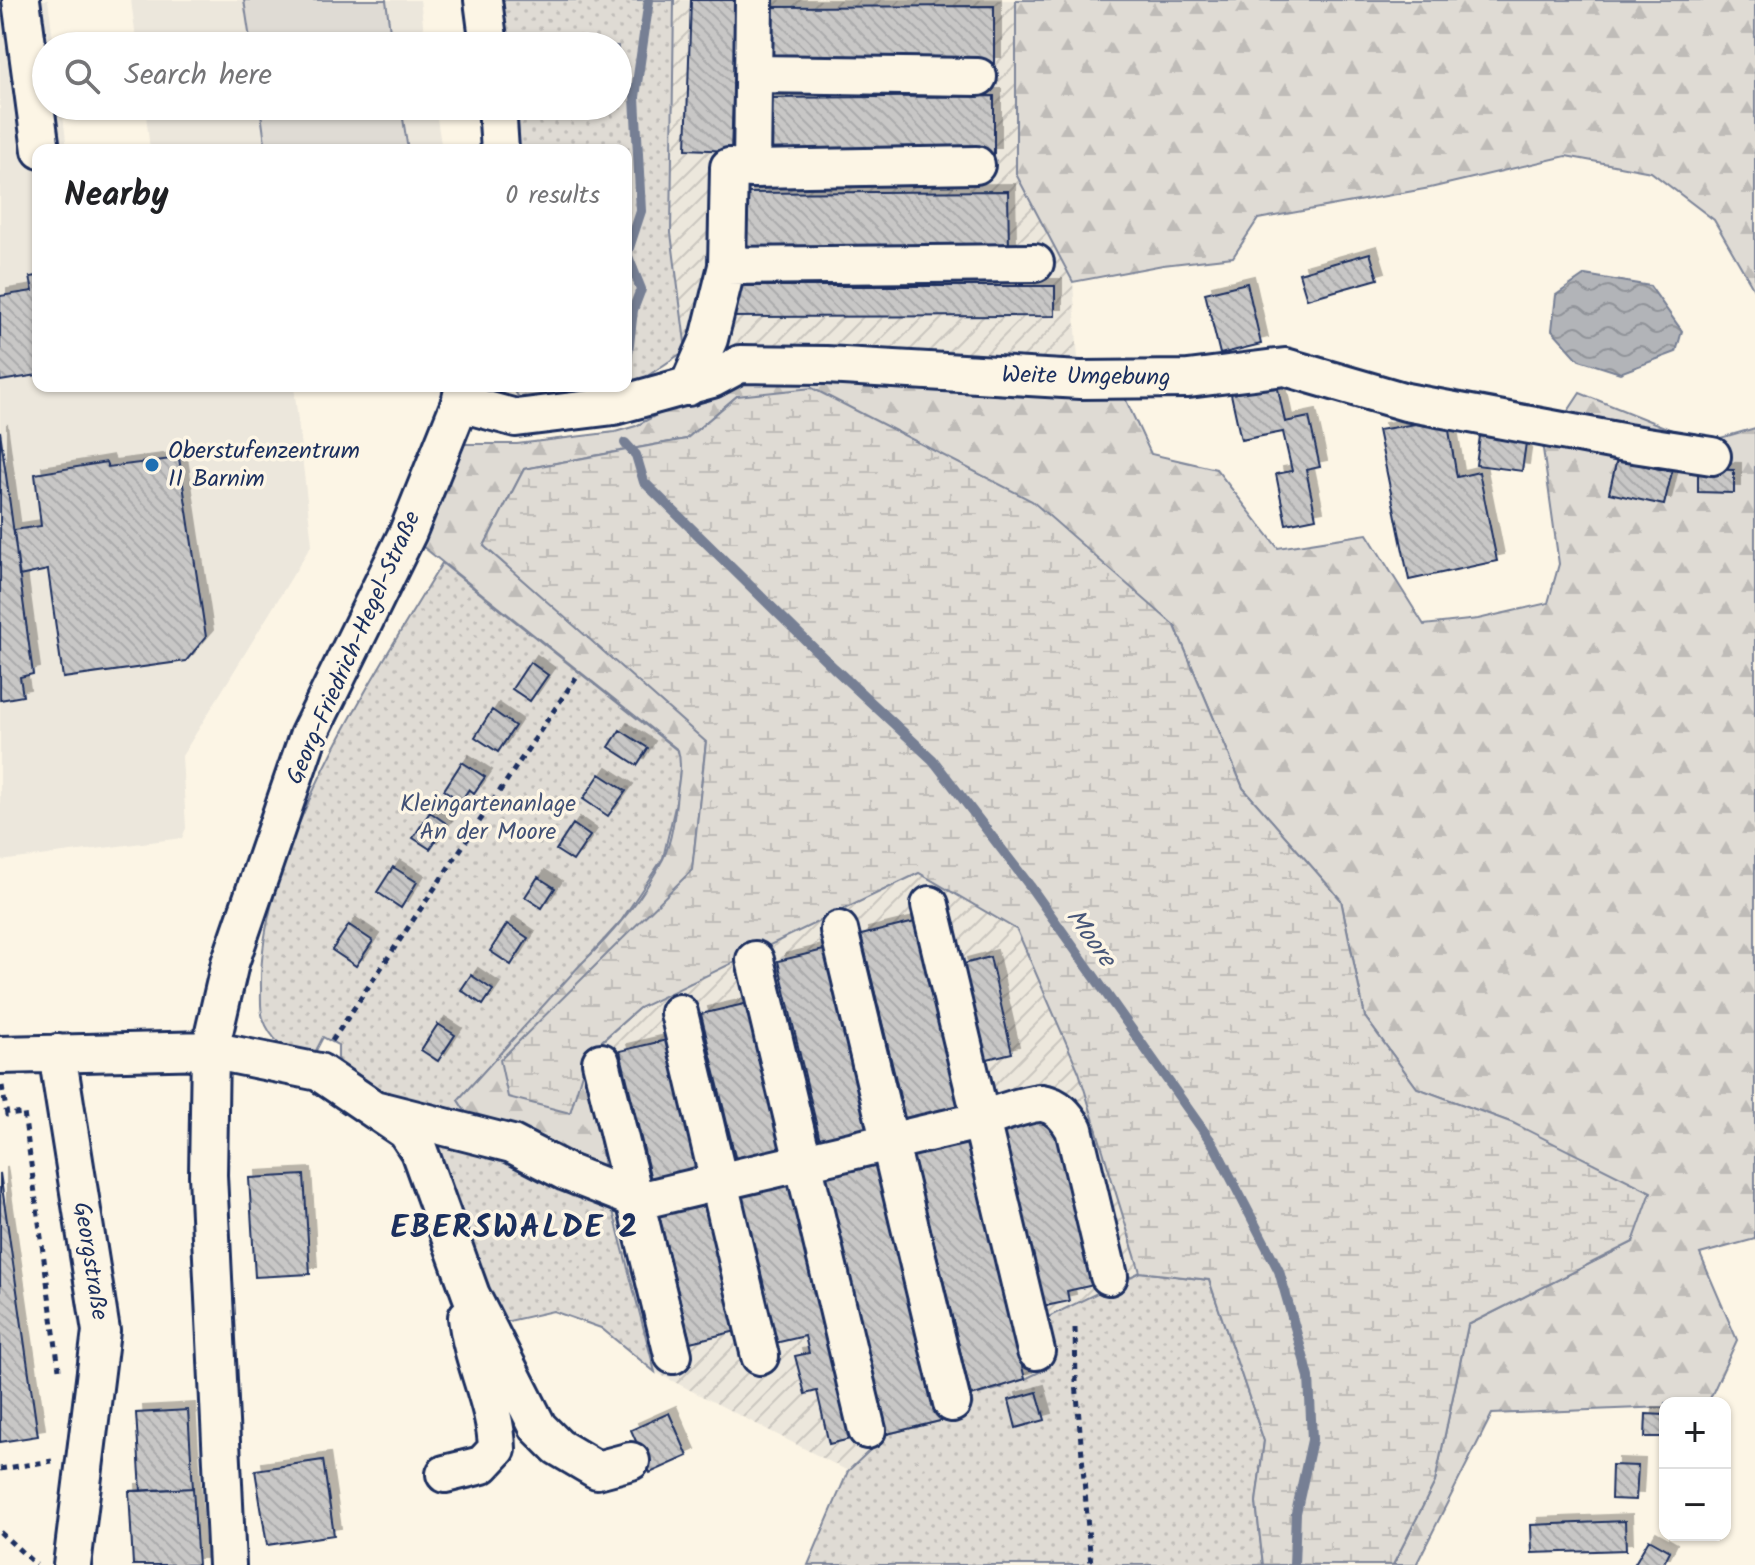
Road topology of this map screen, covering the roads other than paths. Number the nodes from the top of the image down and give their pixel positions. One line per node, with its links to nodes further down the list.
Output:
1 (483, 0): 4 (street)
2 (754, 0): 5 (street)
3 (16, 24): 7 (street)
4 (487, 32)
5 (753, 74): 6 (street); 13 (street)
6 (978, 77)
7 (32, 105)
8 (35, 120): 10 (street)
9 (498, 120): 11 (street)
10 (40, 144)
11 (500, 144)
12 (976, 165): 13 (street)
13 (752, 169): 15 (street)
14 (1035, 263): 15 (street)
15 (727, 266): 16 (street)
16 (688, 387): 17 (street, Weite Umgebung); 18 (street, Weite Umgebung)
17 (462, 394): 23 (street, Georg-Friedrich-Hegel-Straße)
18 (1712, 456)
19 (930, 905): 28 (street)
20 (839, 930): 29 (street)
21 (755, 960): 30 (street)
22 (679, 1013): 31 (street)
23 (210, 1050): 24 (street); 27 (street); 43 (street)
24 (57, 1053): 25 (street); 42 (street, Georgstraße)
25 (0, 1055)
26 (601, 1062): 32 (street)
27 (374, 1109): 32 (street); 34 (street)
28 (981, 1120): 29 (street); 33 (street); 35 (street)
29 (890, 1141): 30 (street); 38 (street)
30 (803, 1162): 31 (street); 39 (street)
31 (719, 1182): 32 (street); 37 (street)
32 (635, 1199): 36 (street)
33 (1109, 1276)
34 (468, 1287): 40 (street); 41 (street)
35 (1036, 1351)
36 (673, 1355)
37 (760, 1356)
38 (952, 1403)
39 (867, 1430)
40 (631, 1461)
41 (445, 1474)
42 (72, 1565)
43 (227, 1565)

